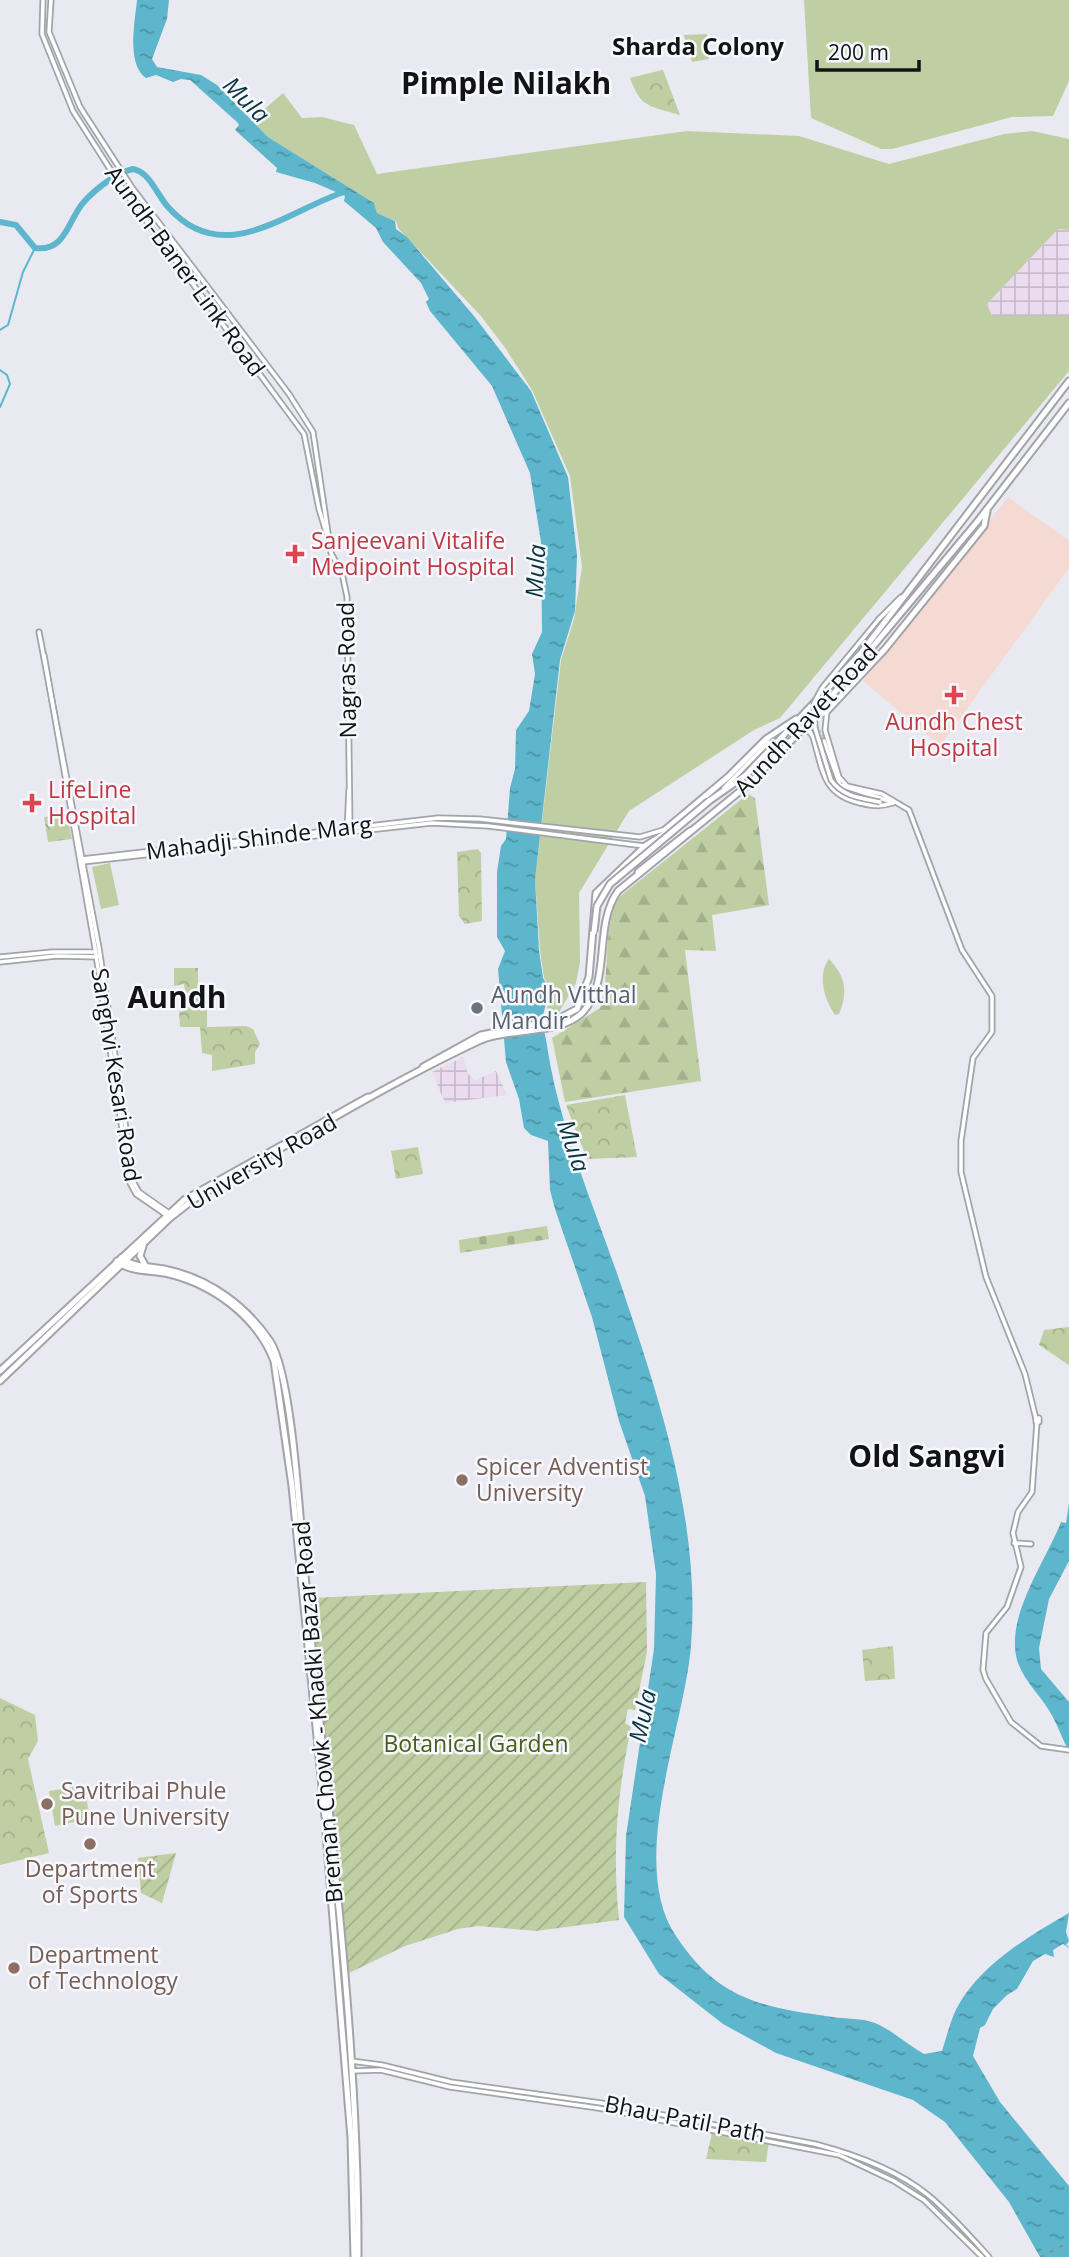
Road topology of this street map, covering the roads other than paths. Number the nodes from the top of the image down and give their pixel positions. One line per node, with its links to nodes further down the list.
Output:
1 (43, 0): 4 (main road, Aundh-Baner Link Road)
2 (51, 0): 3 (main road, Aundh-Baner Link Road)
3 (49, 32): 4 (main road); 5 (main road, Aundh-Baner Link Road)
4 (42, 34): 6 (main road, Aundh-Baner Link Road)
5 (187, 259): 6 (main road); 7 (main road, Aundh-Baner Link Road)
6 (180, 268): 8 (main road, Aundh-Baner Link Road)
7 (225, 308): 8 (main road); 12 (main road, Aundh-Baner Link Road)
8 (218, 316): 12 (main road, Aundh-Baner Link Road)
9 (1069, 381): 14 (main road, Aundh Ravet Road)
10 (1069, 403): 11 (main road, Aundh Ravet Road)
11 (987, 508): 16 (main road, Aundh Ravet Road); 17 (main road)
12 (329, 542): 13 (main road, Aundh-Baner Link Road)
13 (331, 553): 28 (main road, Nagras Road)
14 (901, 597): 19 (main road, Aundh Ravet Road); 24 (main road, bridge)
15 (39, 632): 31 (main road, Sanghvi Kesari Road)
16 (829, 699): 17 (main road); 18 (main road, Aundh Ravet Road)
17 (826, 712): 18 (main road); 24 (main road)
18 (814, 717): 20 (main road, Aundh Ravet Road)
19 (796, 719): 23 (main road); 23 (main road, Aundh Ravet Road)
20 (797, 733): 24 (main road); 26 (main road, Aundh Ravet Road)
21 (824, 741): 24 (main road)
22 (769, 742): 23 (main road)
23 (711, 797): 27 (main road); 33 (main road, bridge)
24 (894, 802): 45 (main road)
25 (435, 821): 27 (main road); 28 (main road, Mahadji Shinde Marg); 29 (main road)
26 (699, 826): 30 (main road); 32 (main road, Aundh Ravet Road)
27 (666, 830): 29 (main road)
28 (349, 831): 31 (main road, Mahadji Shinde Marg)
29 (645, 846): 30 (main road); 33 (main road)
30 (656, 856): 32 (main road)
31 (81, 860): 34 (main road, Sanghvi Kesari Road)
32 (634, 878): 36 (main road, Aundh Ravet Road)
33 (592, 951): 36 (main road)
34 (98, 955): 35 (main road); 37 (main road, Sanghvi Kesari Road)
35 (0, 960)
36 (557, 1022): 37 (main road, University Road)
37 (169, 1215): 38 (main road, University Road); 39 (main road, University Road)
38 (145, 1243): 39 (main road, University Road); 40 (main road)
39 (121, 1261): 40 (main road, Breman Chowk - Khadki Bazar Road); 41 (main road, Breman Chowk - Khadki Bazar Road); 42 (main road, University Road); 43 (main road, University Road)
40 (146, 1266): 48 (main road, Breman Chowk - Khadki Bazar Road)
41 (135, 1269): 42 (main road); 48 (main road, Breman Chowk - Khadki Bazar Road)
42 (113, 1274): 44 (main road, University Road)
43 (0, 1371)
44 (0, 1381)
45 (1014, 1542): 46 (main road); 47 (main road)
46 (1031, 1544)
47 (1069, 1750)
48 (327, 1818): 49 (main road, Breman Chowk - Khadki Bazar Road)
49 (347, 2061): 50 (main road, Breman Chowk - Khadki Bazar Road); 51 (main road, Bhau Patil Path)
50 (348, 2071): 51 (main road, Bhau Patil Path); 52 (main road, Breman Chowk - Khadki Bazar Road)
51 (414, 2076): 53 (main road, Bhau Patil Path); 54 (main road, Bhau Patil Path)
52 (356, 2257)
53 (982, 2257)
54 (989, 2257)

